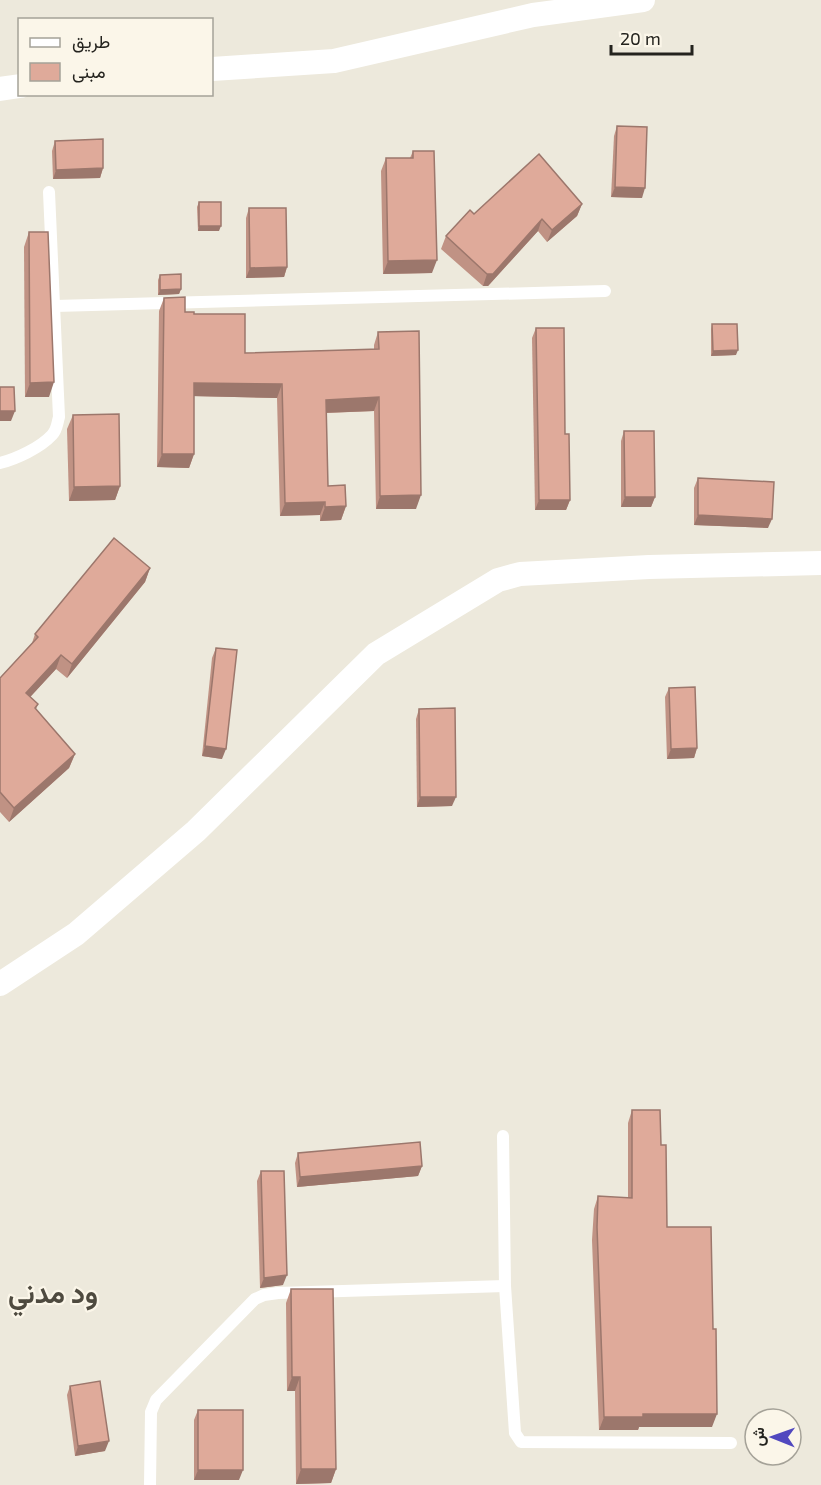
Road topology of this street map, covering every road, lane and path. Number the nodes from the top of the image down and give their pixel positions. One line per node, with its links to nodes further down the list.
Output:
1 (643, 0): 2 (street)
2 (213, 69)
3 (18, 86): 4 (street)
4 (0, 89)
5 (49, 192): 7 (lane)
6 (605, 291): 7 (lane)
7 (55, 306): 8 (lane)
8 (0, 463)
9 (821, 563): 10 (street)
10 (0, 984)
11 (503, 1136): 12 (lane)
12 (505, 1286): 13 (lane); 14 (lane)
13 (731, 1443)
14 (150, 1485)

